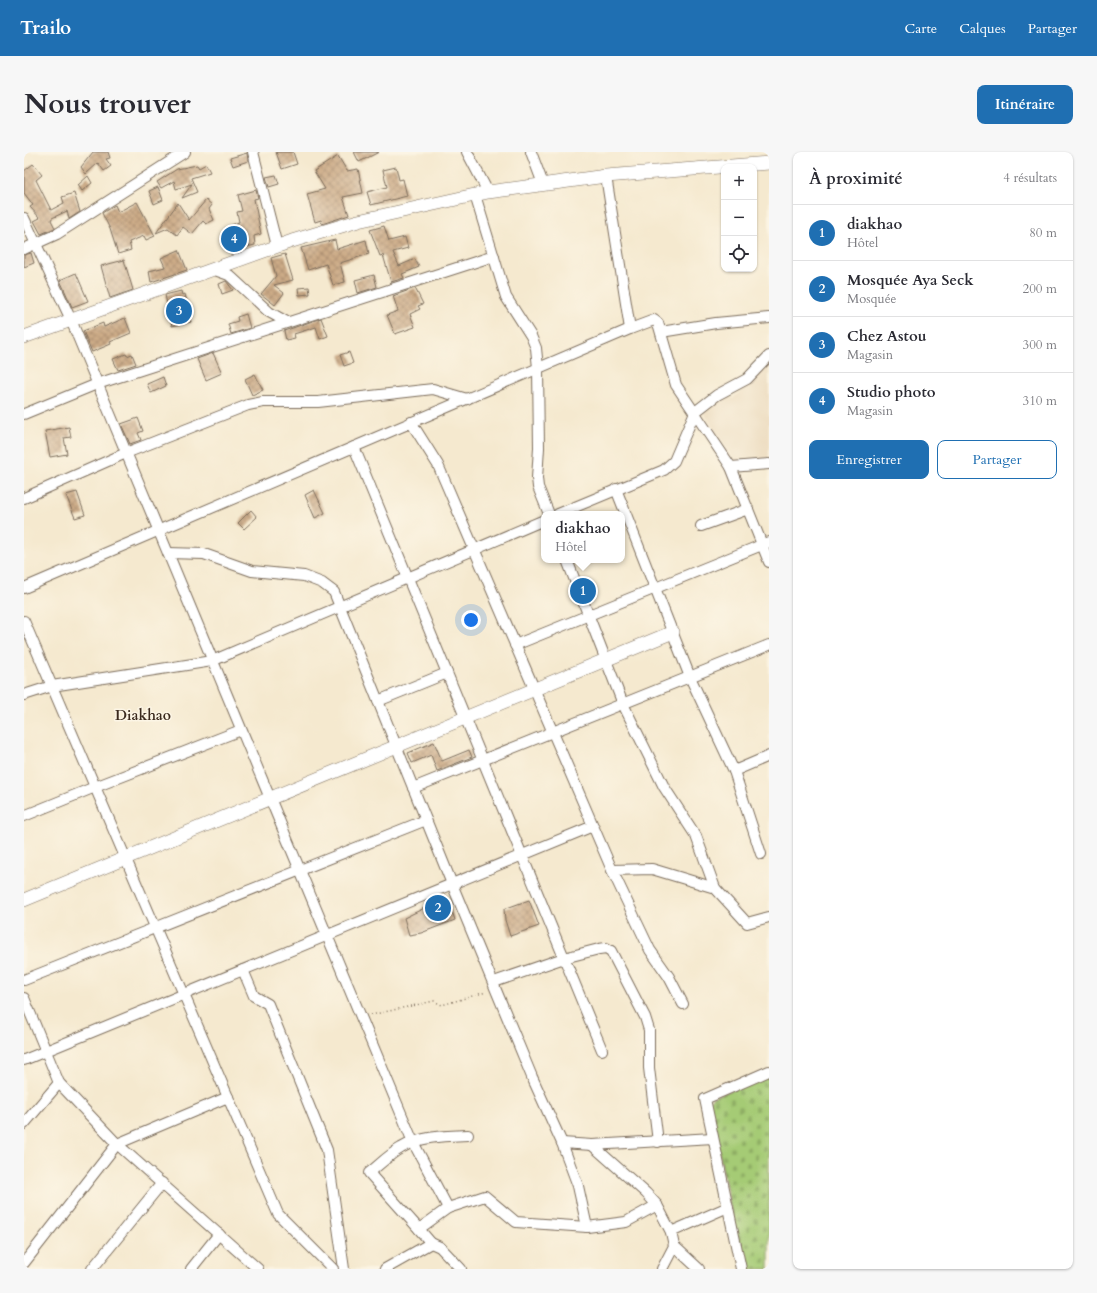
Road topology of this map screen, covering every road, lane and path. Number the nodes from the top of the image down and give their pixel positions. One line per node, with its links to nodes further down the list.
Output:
1 (185, 152): 10 (street)
2 (253, 152): 11 (street)
3 (467, 152): 8 (street)
4 (531, 152): 7 (street)
5 (769, 163): 6 (street)
6 (606, 176): 7 (street); 18 (street)
7 (543, 184): 8 (street)
8 (482, 193): 11 (street); 13 (street)
9 (24, 218): 10 (street)
10 (36, 245): 12 (street); 16 (street)
11 (277, 246): 14 (street)
12 (24, 249)
13 (494, 256): 17 (street); 22 (street)
14 (215, 270): 16 (street); 17 (street)
15 (769, 318): 19 (street)
16 (71, 320): 20 (street); 23 (street)
17 (287, 322): 23 (street)
18 (630, 329): 19 (street); 22 (street)
19 (661, 332): 25 (street)
20 (24, 337)
21 (769, 356): 25 (street)
22 (538, 368): 24 (street); 35 (street)
23 (97, 384): 26 (street); 29 (street)
24 (467, 398): 27 (street); 29 (street)
25 (695, 412): 31 (street); 32 (street)
26 (24, 414)
27 (411, 422): 28 (street); 43 (street)
28 (354, 447): 41 (street); 47 (street)
29 (126, 453): 33 (street); 41 (street)
30 (769, 464): 31 (street)
31 (731, 467): 34 (street)
32 (616, 489): 36 (street); 37 (street)
33 (24, 498)
34 (748, 509): 40 (street); 42 (street)
35 (548, 511)
36 (565, 511)
37 (625, 511)
38 (625, 512): 49 (street)
39 (541, 521): 43 (street)
40 (701, 526)
41 (158, 530): 44 (street); 48 (street)
42 (765, 543): 45 (street); 49 (street)
43 (474, 550): 47 (street); 54 (street)
44 (168, 553): 50 (street); 57 (street)
45 (769, 562)
46 (568, 563): 51 (street)
47 (408, 578): 50 (street); 58 (street)
48 (24, 588)
49 (655, 588): 51 (street); 53 (street)
50 (341, 606): 57 (street); 63 (street)
51 (589, 615): 54 (street); 56 (street)
52 (24, 622): 60 (street)
53 (673, 632): 56 (street); 59 (street)
54 (515, 645): 61 (street)
55 (769, 645): 59 (street)
56 (607, 660): 61 (street); 64 (street)
57 (212, 661): 60 (street); 66 (street)
58 (447, 672): 63 (street); 65 (street)
59 (690, 677): 64 (street); 71 (street)
60 (52, 686): 62 (street); 72 (street)
61 (534, 690): 65 (street); 67 (street)
62 (24, 695)
63 (378, 701): 68 (street)
64 (622, 704): 67 (street); 84 (street)
65 (466, 718): 68 (street); 70 (street)
66 (242, 730): 72 (street); 74 (street)
67 (552, 732): 70 (street); 77 (street)
68 (396, 746): 73 (street); 74 (street)
69 (769, 756): 71 (street)
70 (483, 760): 73 (street); 79 (street)
71 (734, 771): 78 (street)
72 (95, 786): 75 (street); 80 (street)
73 (413, 788): 76 (street)
74 (270, 798): 80 (street); 81 (street)
75 (24, 816)
76 (426, 820): 81 (street); 83 (street)
77 (593, 826): 79 (street); 82 (street)
78 (761, 854)
79 (522, 855): 83 (street); 89 (street)
80 (125, 858): 85 (street); 87 (street)
81 (299, 869): 87 (street); 88 (street)
82 (612, 870): 84 (street); 95 (street)
83 (452, 884): 88 (street); 92 (street)
84 (715, 888): 86 (street)
85 (24, 900)
86 (769, 917)
87 (155, 927): 91 (street); 93 (street)
88 (327, 935): 90 (street); 96 (street)
89 (564, 958): 92 (street); 97 (street); 107 (street)
90 (242, 970): 93 (street); 126 (street)
91 (24, 980)
92 (495, 985): 96 (path); 108 (street)
93 (184, 994): 98 (street); 102 (street)
94 (24, 998): 98 (street)
95 (683, 1004)
96 (361, 1018): 106 (street)
97 (602, 1050)
98 (46, 1051): 99 (street); 101 (street)
99 (24, 1060)
100 (769, 1071): 105 (street)
101 (59, 1083): 103 (street); 109 (street)
102 (228, 1097): 109 (street); 125 (street)
103 (24, 1124)
104 (468, 1135): 106 (street)
105 (713, 1138): 107 (street); 113 (street)
106 (413, 1142): 114 (street); 116 (street)
107 (658, 1142): 110 (street)
108 (562, 1143): 110 (street); 115 (street)
109 (117, 1144): 111 (street); 121 (street)
110 (592, 1145): 112 (street)
111 (162, 1184): 118 (street); 122 (street)
112 (657, 1205): 115 (street); 117 (street)
113 (728, 1207): 117 (street); 131 (street)
114 (448, 1208): 115 (street); 116 (street)
115 (587, 1227)
116 (419, 1229): 119 (street)
117 (671, 1232): 120 (street)
118 (219, 1234): 123 (street); 124 (street)
119 (431, 1243): 127 (street); 128 (street)
120 (674, 1246): 129 (street); 130 (street)
121 (24, 1263)
122 (92, 1269)
123 (191, 1269)
124 (258, 1269)
125 (333, 1269)
126 (344, 1269)
127 (386, 1269)
128 (461, 1269)
129 (662, 1269)
130 (699, 1269)
131 (741, 1269)

